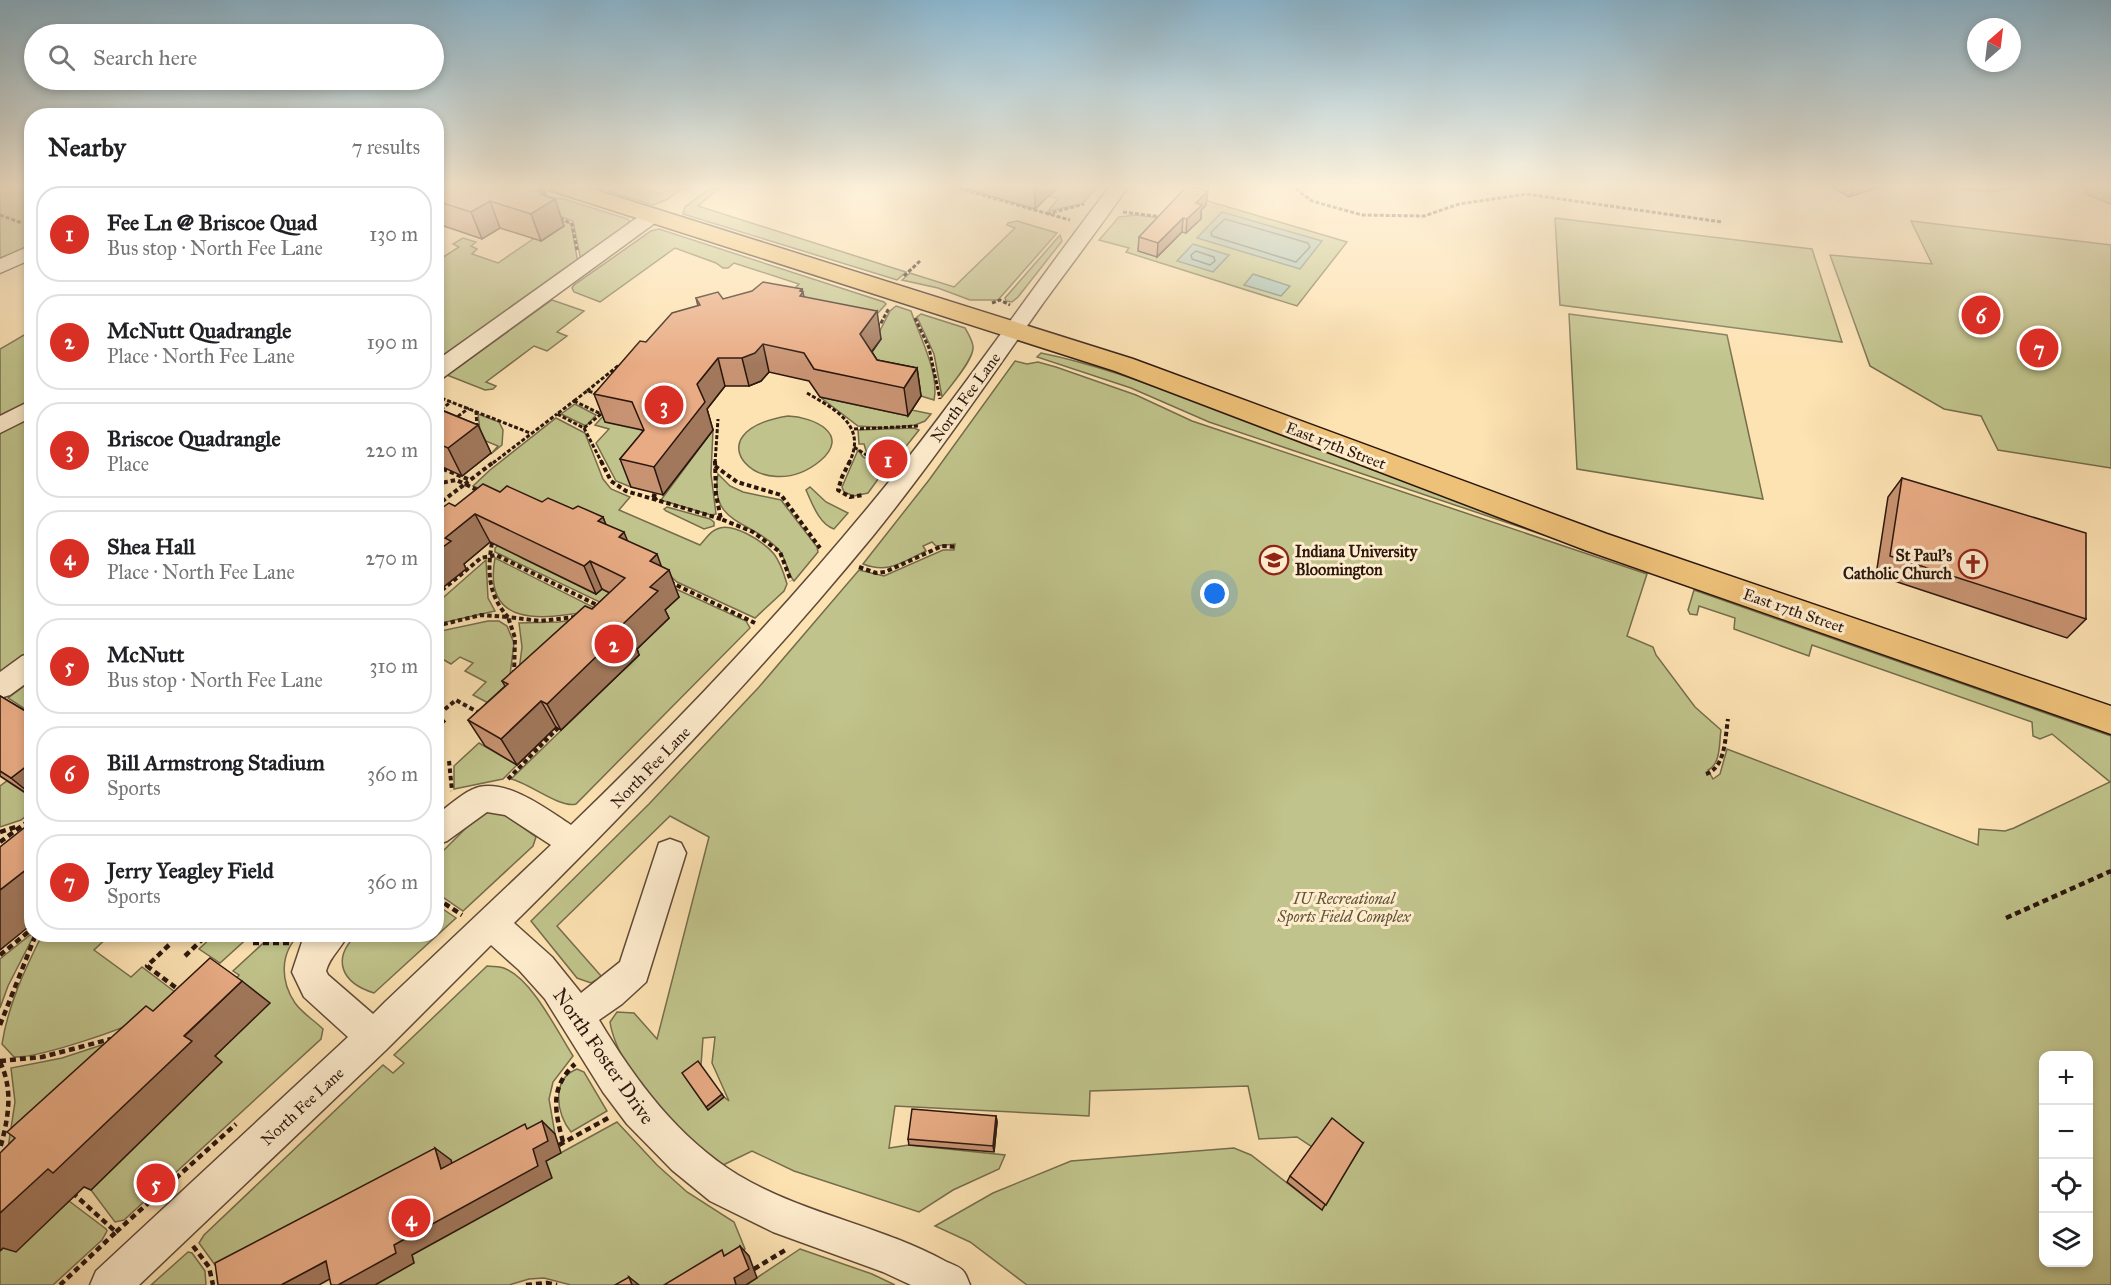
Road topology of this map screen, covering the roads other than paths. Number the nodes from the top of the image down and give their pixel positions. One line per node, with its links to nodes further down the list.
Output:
1 (612, 245): 7 (street)
2 (744, 245): 6 (main road, East 17th Street)
3 (1076, 245): 6 (street, North Fee Lane)
4 (24, 255): 5 (street)
5 (0, 267)
6 (1013, 330): 12 (main road, East 17th Street); 14 (street, North Fee Lane)
7 (444, 366)
8 (24, 412): 9 (street)
9 (0, 426)
10 (24, 670): 11 (street)
11 (0, 687)
12 (2111, 720)
13 (444, 826): 14 (street)
14 (575, 844): 16 (street, North Fee Lane)
15 (670, 853): 18 (street)
16 (476, 920): 18 (street, North Foster Drive); 19 (street, North Fee Lane)
17 (325, 942): 19 (street)
18 (576, 1016): 21 (street, North Foster Drive)
19 (374, 1038): 20 (street, North Fee Lane)
20 (110, 1285)
21 (950, 1285)

